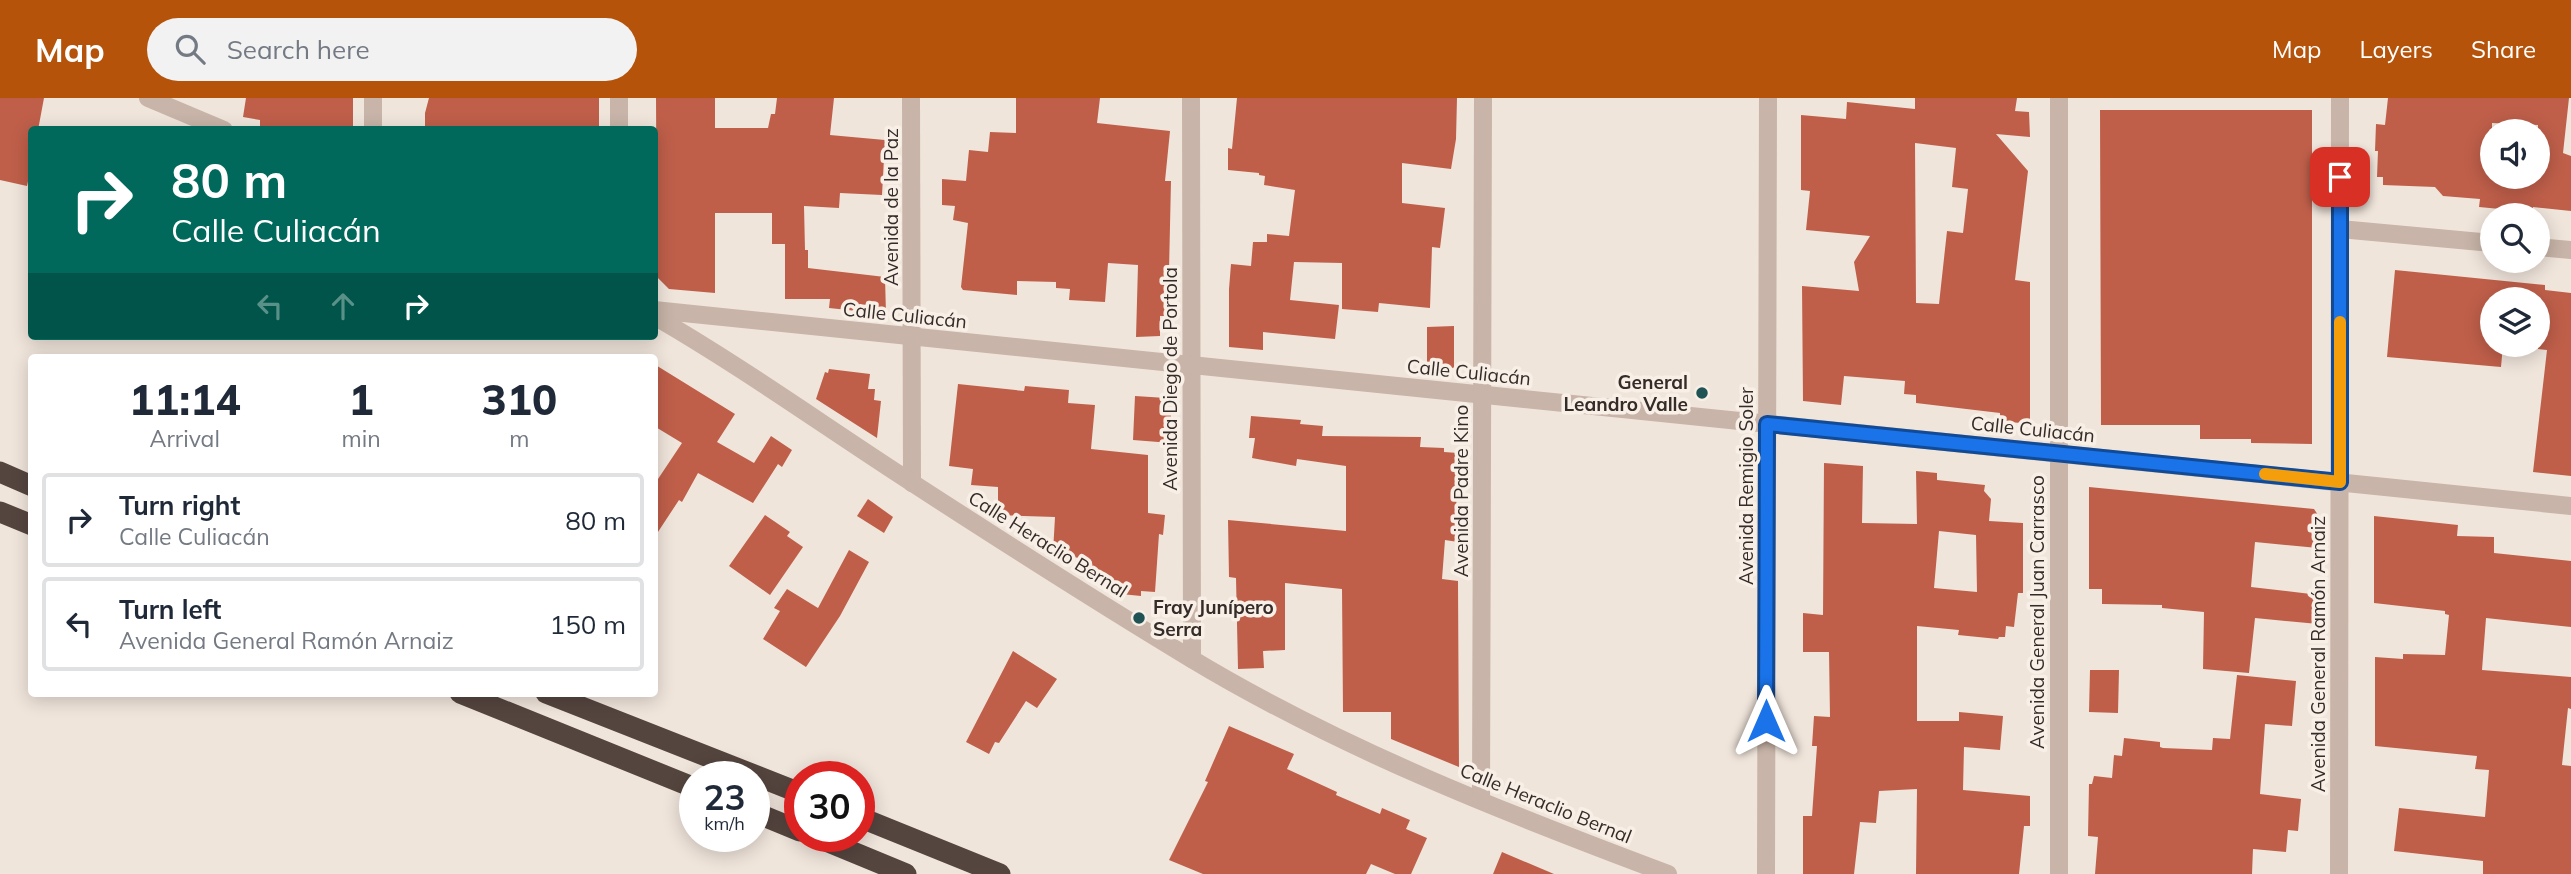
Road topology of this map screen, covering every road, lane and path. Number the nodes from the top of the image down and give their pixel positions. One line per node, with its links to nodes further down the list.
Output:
1 (148, 98): 10 (street)
2 (373, 98): 11 (street)
3 (619, 98): 12 (street)
4 (911, 98): 19 (street, Avenida de la Paz)
5 (1191, 98): 20 (street, Avenida Diego de Portola)
6 (1483, 98): 21 (street, Avenida Padre Kino)
7 (1768, 98): 22 (street, Avenida Remigio Soler)
8 (2059, 98): 23 (street, Avenida General Juan Carrasco)
9 (2340, 98): 13 (street, Avenida General Ramón Arnaiz)
10 (214, 126)
11 (373, 126)
12 (619, 126)
13 (2340, 229): 14 (street); 25 (street, Avenida General Ramón Arnaiz)
14 (2480, 242)
15 (2550, 248): 16 (street)
16 (2571, 250)
17 (658, 310): 19 (street, Calle Culiacán)
18 (658, 318): 26 (street, Calle Heraclio Bernal)
19 (912, 337): 20 (street, Calle Culiacán); 26 (street, Avenida de la Paz)
20 (1191, 365): 21 (street, Calle Culiacán); 31 (street, Avenida Diego de Portola)
21 (1482, 394): 22 (street, Calle Culiacán); 36 (street, Avenida Padre Kino)
22 (1767, 424): 23 (street, Calle Culiacán); 42 (street, Avenida Remigio Soler)
23 (2060, 453): 25 (street, Calle Culiacán); 43 (street, Avenida General Juan Carrasco)
24 (0, 472): 27 (highway)
25 (2340, 482): 28 (street, Calle Culiacán); 44 (street, Avenida General Ramón Arnaiz)
26 (912, 483): 31 (street, Calle Heraclio Bernal)
27 (28, 484)
28 (2571, 506)
29 (0, 512): 30 (highway)
30 (28, 523)
31 (1192, 659): 36 (street, Calle Heraclio Bernal)
32 (470, 697): 34 (highway)
33 (557, 697): 35 (highway)
34 (679, 782)
35 (784, 787)
36 (1481, 800): 41 (street, Calle Heraclio Bernal)
37 (875, 823): 40 (highway)
38 (853, 852): 39 (highway)
39 (906, 874)
40 (1000, 874)
41 (1668, 874)
42 (1766, 874)
43 (2059, 874)
44 (2339, 874)

